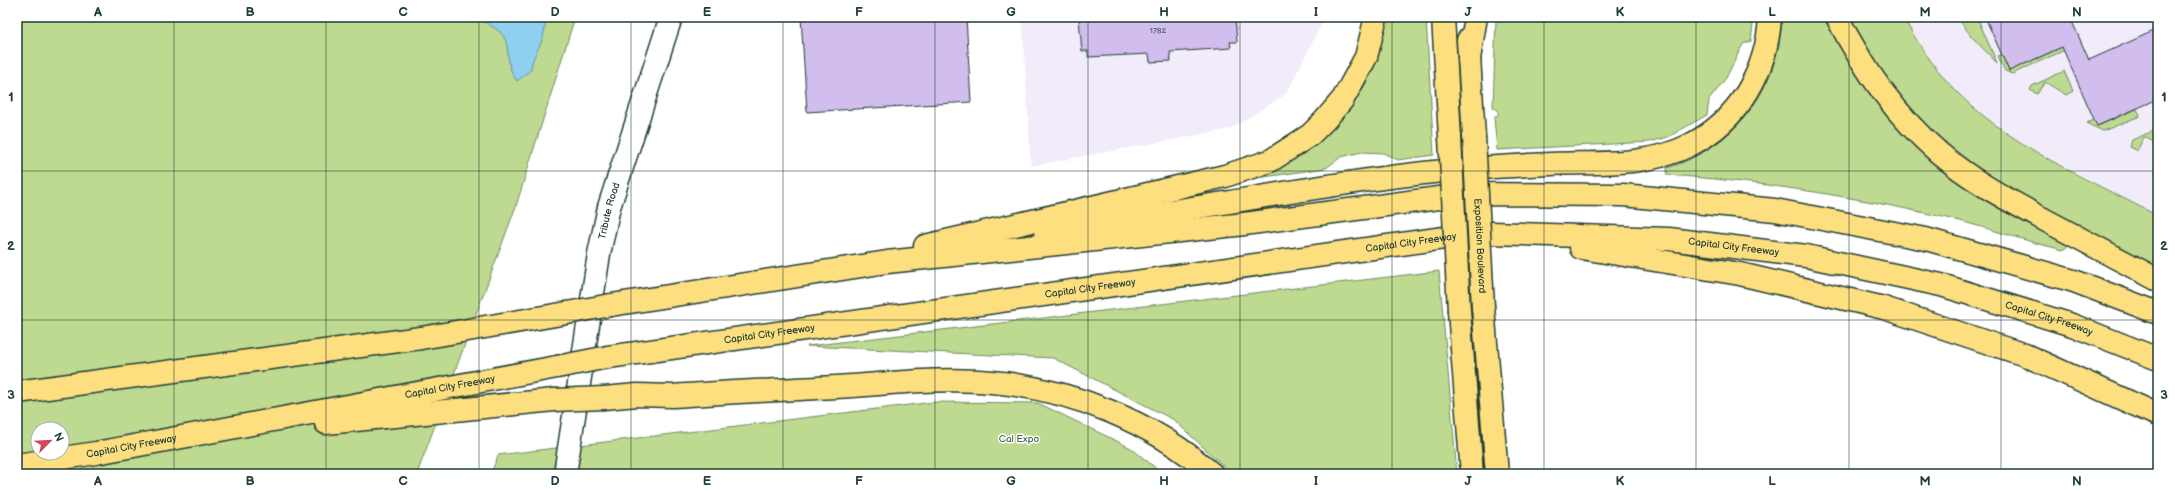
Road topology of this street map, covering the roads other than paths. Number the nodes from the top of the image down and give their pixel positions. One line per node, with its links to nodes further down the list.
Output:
1 (671, 17): 19 (street, Tribute Road)
2 (1376, 17): 11 (main road)
3 (1443, 17): 21 (main road, bridge)
4 (1467, 17): 8 (main road, Exposition Boulevard)
5 (1476, 17): 8 (main road)
6 (1770, 17): 10 (main road)
7 (1837, 17): 12 (main road)
8 (1469, 59): 22 (main road, Exposition Boulevard, bridge)
9 (1491, 233): 14 (main road, Capital City Freeway); 16 (main road); 17 (main road, Capital City Freeway, bridge)
10 (887, 262): 11 (main road); 13 (main road)
11 (815, 272): 15 (main road, bridge)
12 (2158, 280)
13 (2158, 313)
14 (2158, 359)
15 (17, 392)
16 (2158, 415)
17 (163, 440): 18 (main road, Capital City Freeway); 20 (main road, bridge)
18 (17, 465)
19 (566, 474)
20 (1212, 474)
21 (1472, 474)
22 (1497, 474)

